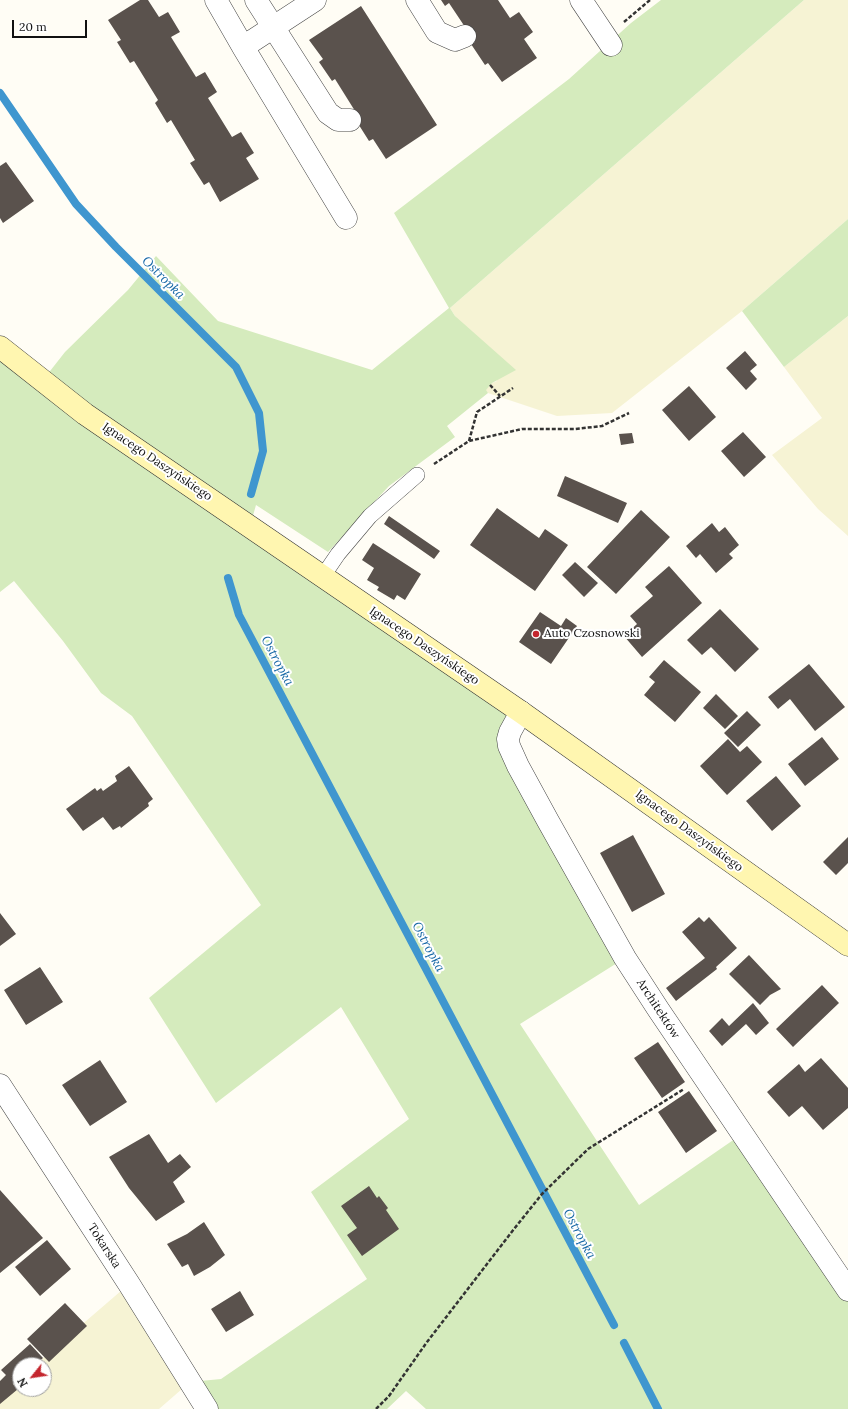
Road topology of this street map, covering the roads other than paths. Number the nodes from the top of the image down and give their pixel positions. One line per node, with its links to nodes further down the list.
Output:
1 (216, 0): 9 (street)
2 (256, 0): 6 (street)
3 (315, 0): 6 (street)
4 (417, 0): 7 (street)
5 (581, 0): 8 (street)
6 (273, 28): 9 (street); 10 (street)
7 (465, 36)
8 (608, 42)
9 (243, 47): 11 (street)
10 (350, 120)
11 (346, 218)
12 (0, 347): 14 (main road, Ignacego Daszyńskiego)
13 (417, 475): 14 (lane)
14 (323, 576): 15 (main road, Ignacego Daszyńskiego)
15 (521, 712): 16 (main road, Ignacego Daszyńskiego); 18 (street, Architektów)
16 (848, 945)
17 (0, 1084): 19 (street, Tokarska)
18 (848, 1290)
19 (207, 1409)

